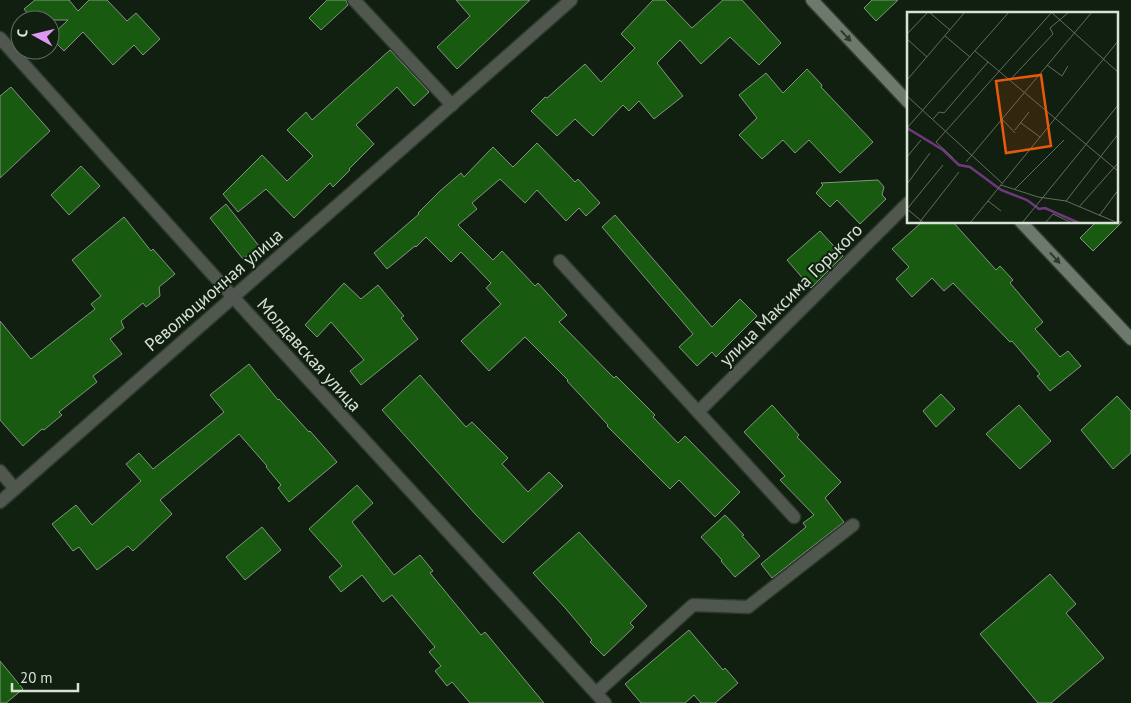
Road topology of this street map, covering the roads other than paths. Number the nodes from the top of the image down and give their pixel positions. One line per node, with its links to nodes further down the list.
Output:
1 (354, 0): 6 (street)
2 (571, 0): 6 (street, Революционная улица)
3 (812, 0): 5 (main road, one-way to 5)
4 (0, 38): 10 (street, Молдавская улица)
5 (907, 101)
6 (452, 105): 10 (street, Революционная улица)
7 (907, 204): 12 (street, улица Максима Горького)
8 (1023, 224): 11 (main road, one-way to 11)
9 (560, 261): 12 (street)
10 (233, 297): 14 (street, Революционная улица); 18 (street, Молдавская улица)
11 (1131, 339)
12 (698, 412): 16 (street)
13 (0, 471): 14 (street)
14 (15, 489): 15 (street, Революционная улица)
15 (0, 502)
16 (794, 517)
17 (853, 524): 18 (street, Молдавская улица)
18 (600, 698)

